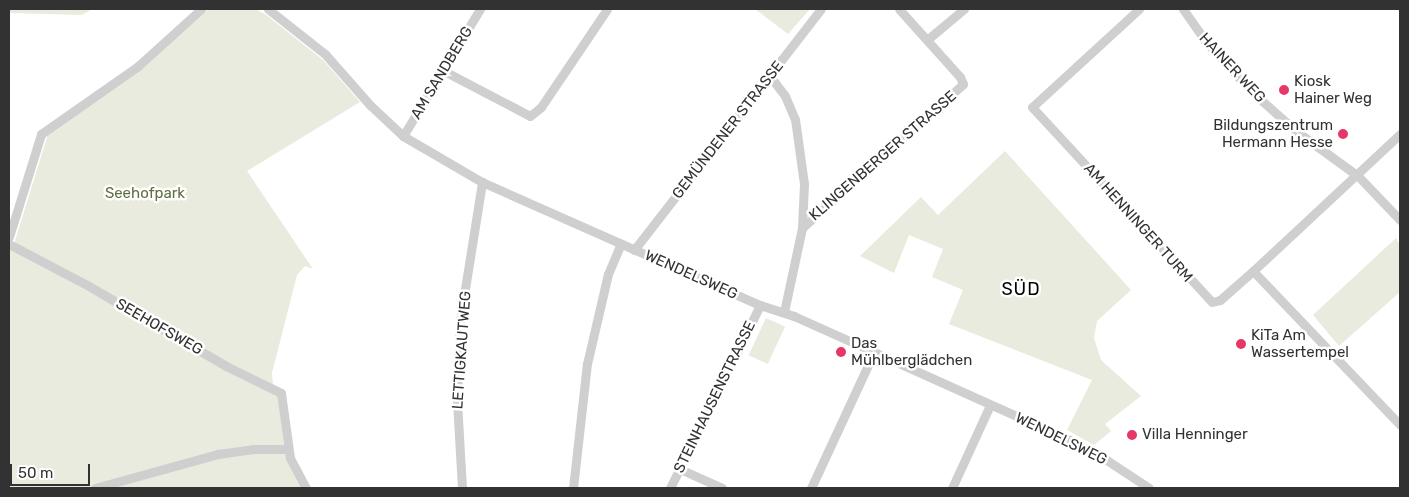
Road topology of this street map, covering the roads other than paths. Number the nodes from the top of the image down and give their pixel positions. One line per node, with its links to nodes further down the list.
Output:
1 (200, 9): 19 (street)
2 (268, 9): 14 (street, WENDELSWEG)
3 (480, 9): 11 (street, AM SANDBERG)
4 (607, 9): 11 (street)
5 (822, 9): 12 (street, GEMÜNDENER STRASSE)
6 (899, 9): 10 (street)
7 (964, 9): 10 (street)
8 (1139, 9): 23 (street, AM HENNINGER TURM)
9 (1183, 9): 15 (street, HAINER WEG)
10 (928, 39): 18 (street, KLINGENBERGER STRASSE)
11 (444, 71): 14 (street, AM SANDBERG)
12 (770, 76): 18 (street); 22 (street, GEMÜNDENER STRASSE)
13 (1400, 134): 15 (street, AM HENNINGER TURM)
14 (403, 136): 16 (street, WENDELSWEG)
15 (1358, 176): 17 (street, HAINER WEG); 23 (street, AM HENNINGER TURM)
16 (482, 182): 21 (street, WENDELSWEG); 33 (street, LETTIGKAUTWEG)
17 (1400, 220)
18 (802, 228): 25 (street)
19 (9, 237)
20 (9, 244): 29 (street, SEEHOFSWEG)
21 (622, 244): 22 (street, WENDELSWEG); 34 (street)
22 (634, 250): 24 (street, WENDELSWEG)
23 (1254, 272): 28 (street)
24 (760, 305): 25 (street, WENDELSWEG); 30 (street, STEINHAUSENSTRASSE)
25 (784, 312): 26 (street, WENDELSWEG)
26 (874, 352): 27 (street, WENDELSWEG); 37 (street)
27 (990, 405): 38 (street); 39 (street, WENDELSWEG)
28 (1400, 425)
29 (288, 449): 31 (street); 32 (street)
30 (680, 469): 35 (street, STEINHAUSENSTRASSE); 36 (street)
31 (95, 488)
32 (306, 488)
33 (462, 488)
34 (573, 488)
35 (670, 488)
36 (722, 488)
37 (811, 488)
38 (952, 488)
39 (1149, 488)

